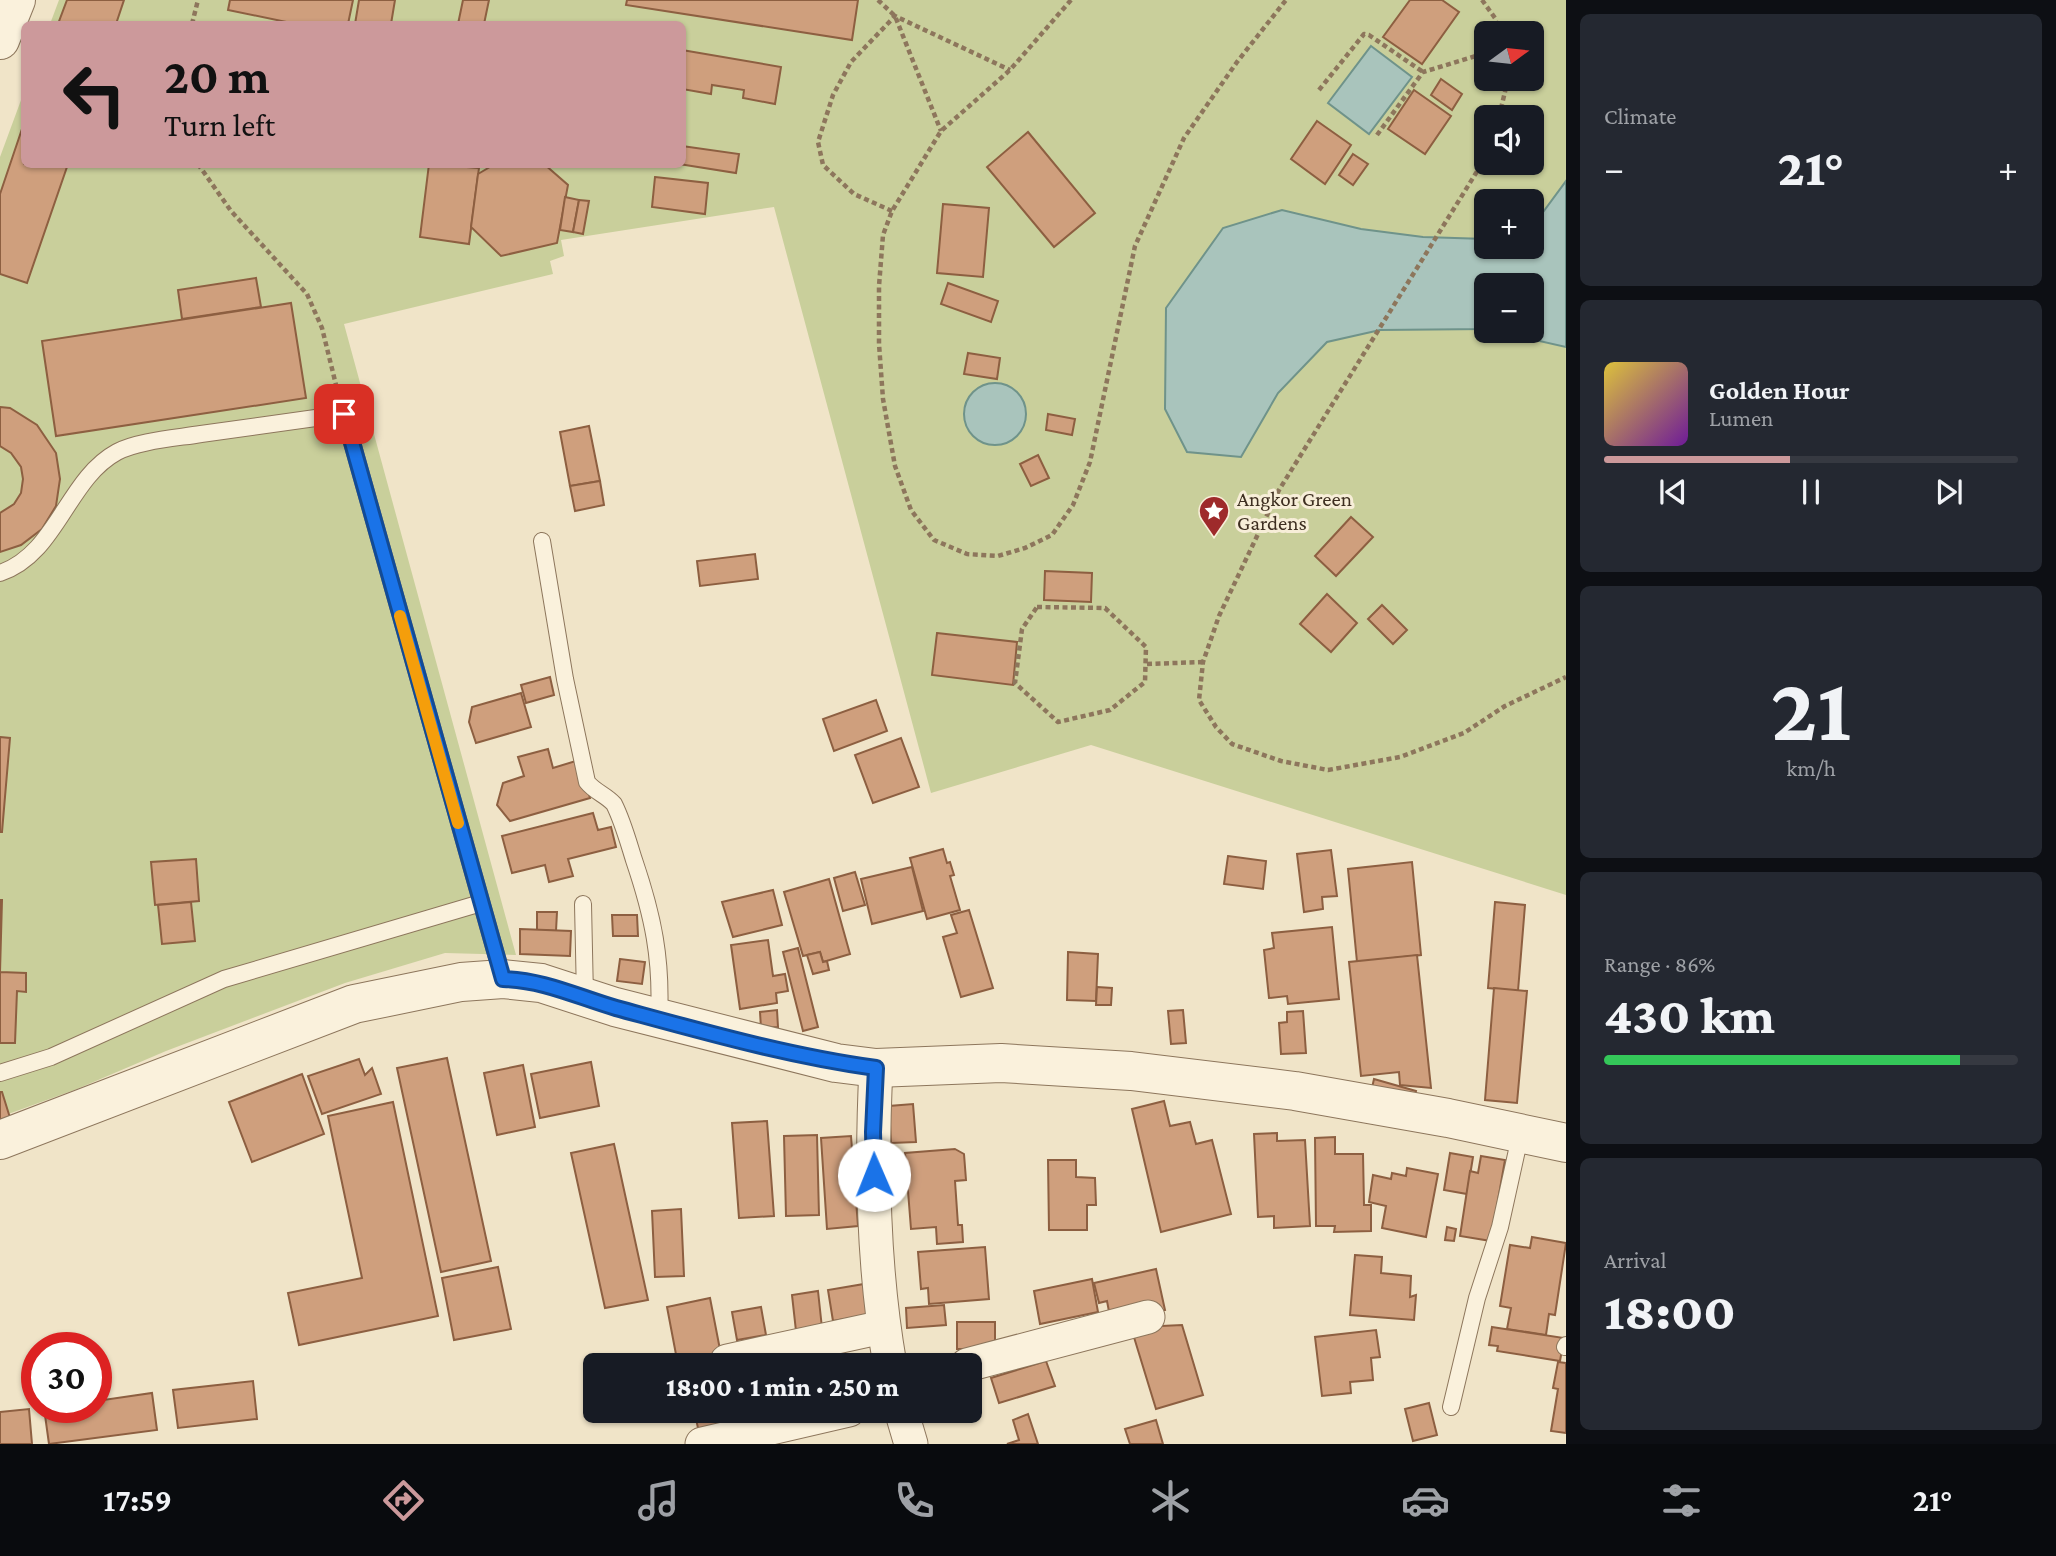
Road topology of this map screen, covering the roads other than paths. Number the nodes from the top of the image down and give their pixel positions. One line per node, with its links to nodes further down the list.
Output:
1 (16, 0): 2 (street)
2 (0, 40)
3 (542, 541): 9 (lane)
4 (0, 573): 5 (lane)
5 (481, 903): 7 (lane); 11 (lane)
6 (583, 904): 8 (lane)
7 (503, 979): 8 (street); 13 (street)
8 (584, 997): 9 (street)
9 (659, 1019): 10 (street)
10 (876, 1068): 12 (street); 16 (street)
11 (0, 1073)
12 (1521, 1132): 14 (street); 20 (lane)
13 (0, 1140)
14 (1566, 1143)
15 (1148, 1317): 19 (street)
16 (883, 1327): 17 (street); 18 (street)
17 (764, 1353)
18 (888, 1353)
19 (982, 1361)
20 (1451, 1407)
21 (793, 1423): 23 (street)
22 (905, 1423): 24 (street)
23 (702, 1444)
24 (911, 1444)

